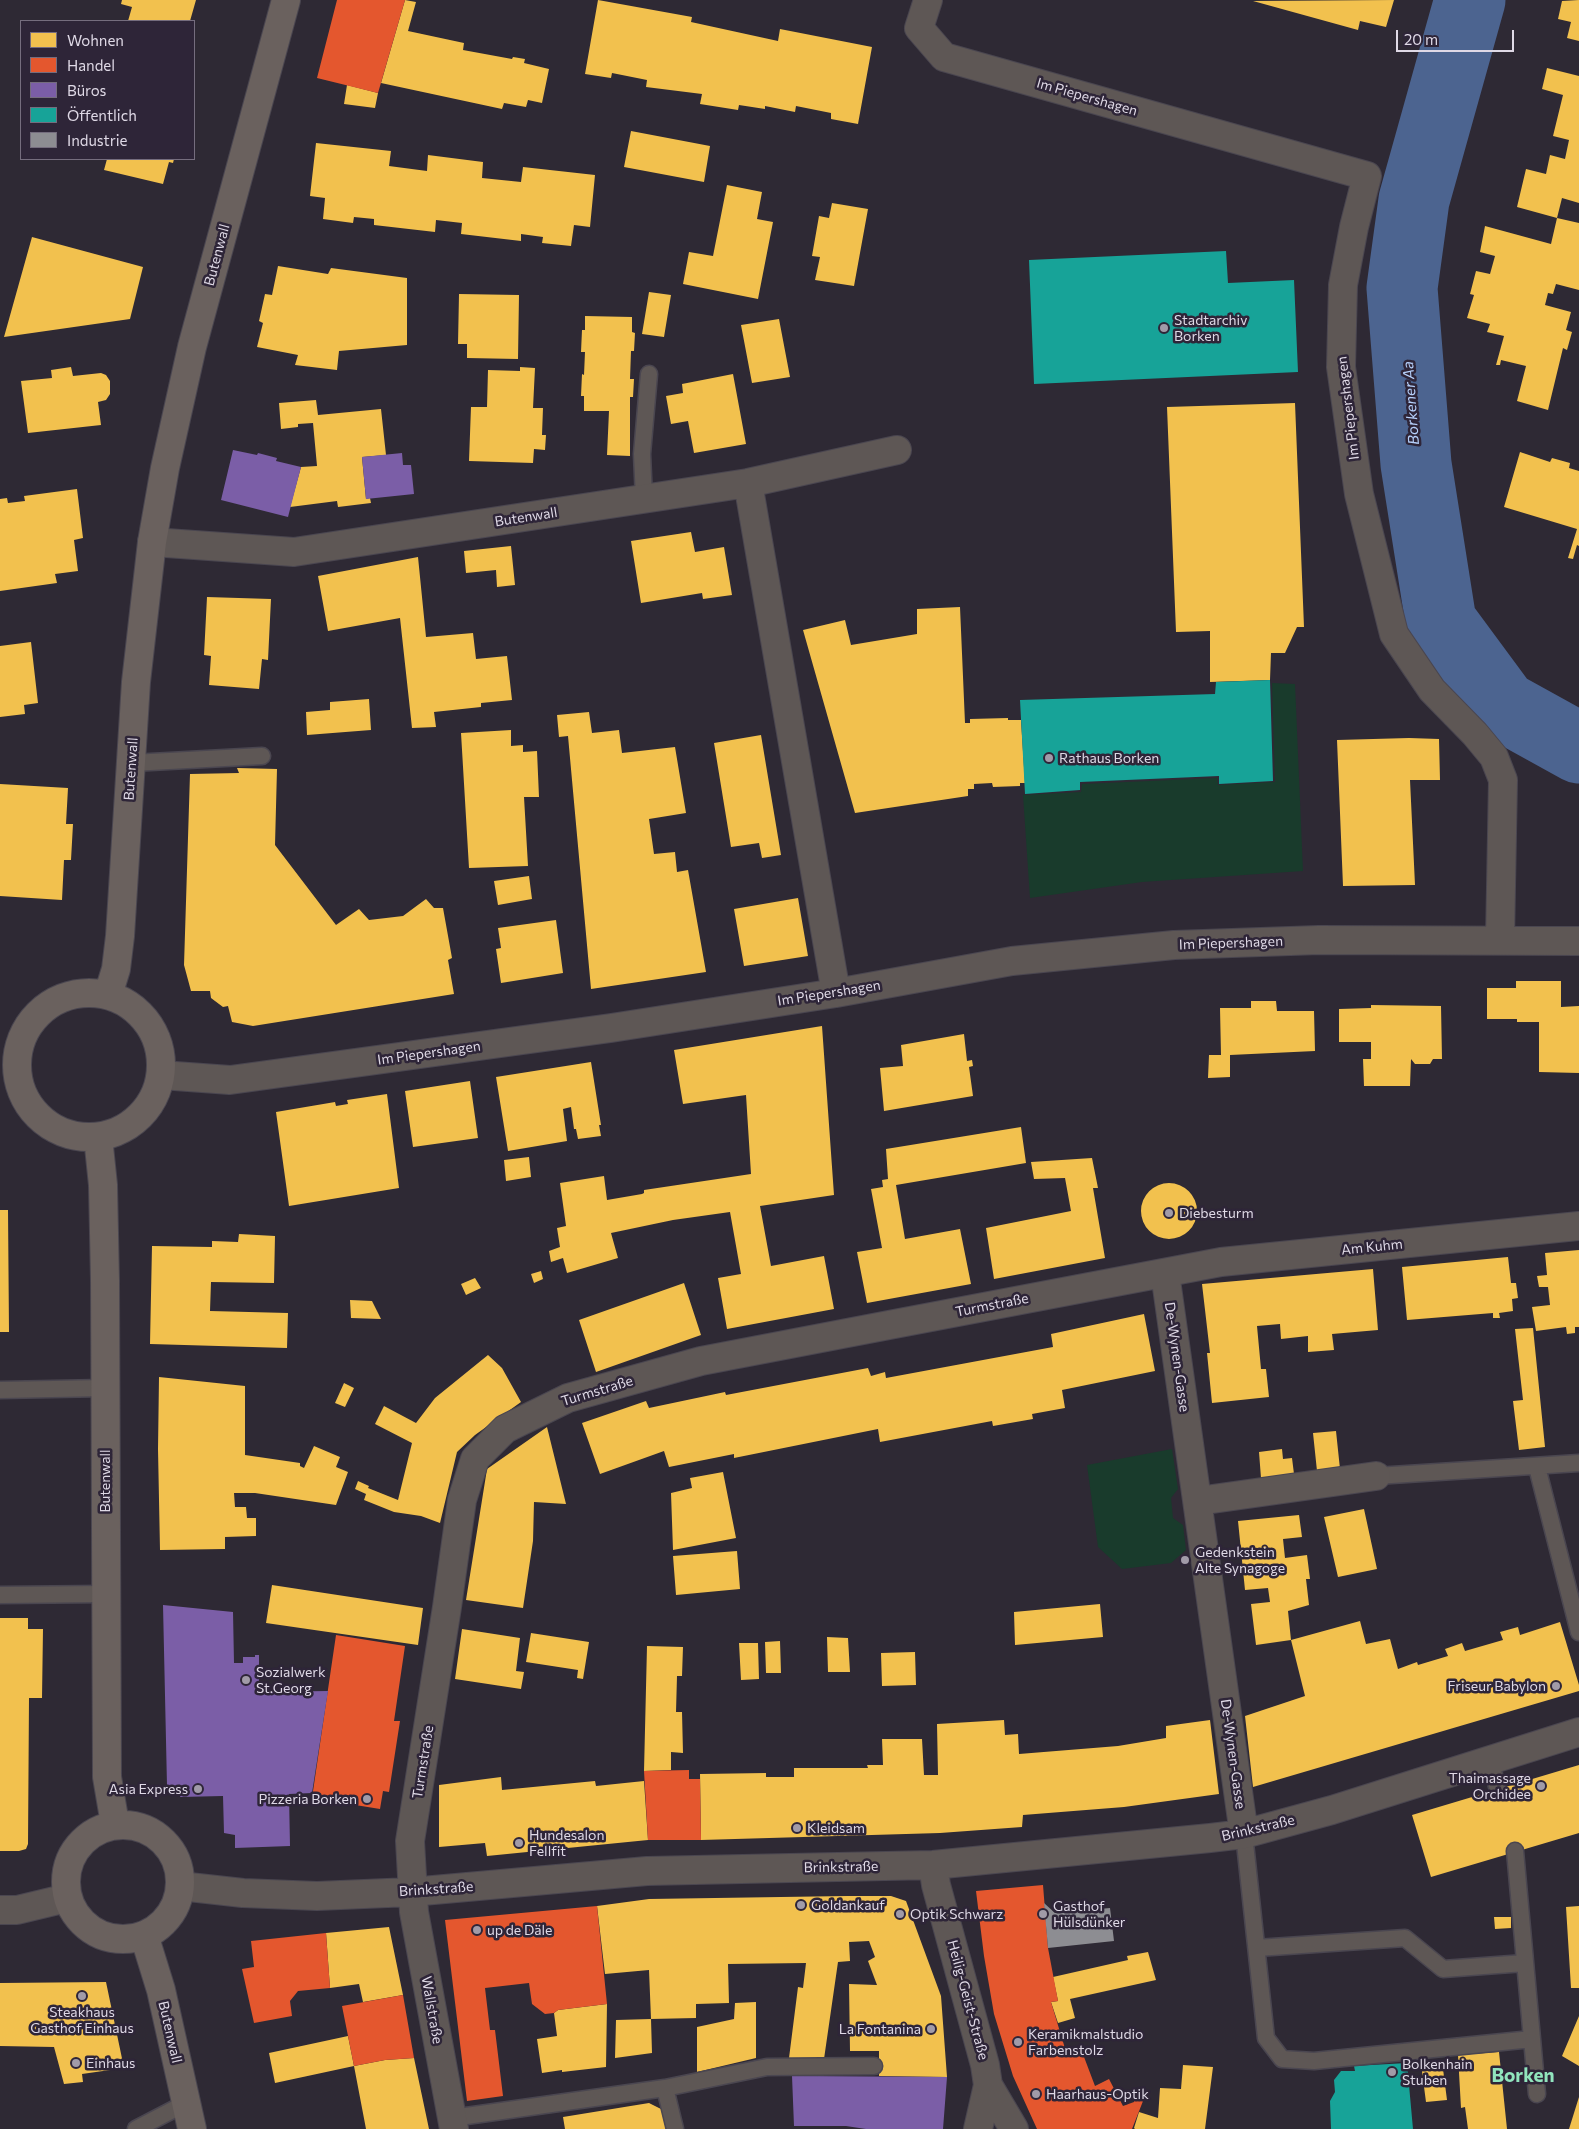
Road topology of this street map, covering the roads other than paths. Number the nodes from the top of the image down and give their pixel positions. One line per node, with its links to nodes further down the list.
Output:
1 (286, 0): 7 (main road, Butenwall)
2 (928, 0): 10 (street, Im Piepershagen)
3 (649, 374): 6 (lane)
4 (897, 450): 5 (street, Butenwall)
5 (748, 483): 6 (street, Butenwall); 12 (street)
6 (644, 499): 7 (street, Butenwall)
7 (152, 542): 9 (main road, Butenwall)
8 (262, 756): 9 (lane)
9 (132, 763): 13 (main road, Butenwall)
10 (1500, 940): 11 (street, Im Piepershagen); 12 (street, Im Piepershagen)
11 (1579, 941)
12 (836, 993): 14 (street, Im Piepershagen)
13 (108, 995): 14 (main road); 15 (main road)
14 (161, 1075): 16 (main road)
15 (9, 1084): 16 (main road)
16 (98, 1137): 19 (main road, Butenwall)
17 (1579, 1226): 18 (street, Am Kuhm)
18 (1165, 1273): 24 (street, De-Wynen-Gasse); 36 (street, Turmstraße)
19 (105, 1388): 20 (lane); 25 (main road, Butenwall)
20 (0, 1390)
21 (1579, 1463): 22 (lane)
22 (1537, 1467): 23 (lane); 27 (lane)
23 (1376, 1476): 24 (street)
24 (1198, 1500): 32 (street, De-Wynen-Gasse)
25 (105, 1594): 26 (lane); 31 (main road, Butenwall)
26 (0, 1595)
27 (1579, 1632)
28 (1579, 1732): 29 (street, Brinkstraße)
29 (1490, 1760): 30 (lane); 32 (street, Brinkstraße)
30 (1498, 1790)
31 (116, 1824): 35 (main road); 37 (main road)
32 (1244, 1834): 34 (street, Brinkstraße); 40 (lane, De-Wynen-Gasse)
33 (1515, 1852): 41 (lane)
34 (933, 1865): 36 (street, Brinkstraße); 44 (street, Heilig-Geist-Straße)
35 (180, 1886): 36 (street, Brinkstraße); 39 (main road)
36 (411, 1892): 48 (street, Wallstraße)
37 (67, 1898): 38 (street); 39 (main road)
38 (0, 1910)
39 (144, 1935): 47 (main road, Butenwall)
40 (1257, 1948): 41 (lane); 42 (lane, De-Wynen-Gasse)
41 (1525, 1963): 42 (lane)
42 (1532, 2038): 46 (lane)
43 (874, 2066): 45 (lane)
44 (988, 2085): 52 (street); 53 (street, Heilig-Geist-Straße)
45 (665, 2088): 48 (lane); 51 (lane)
46 (1537, 2094)
47 (186, 2103): 49 (lane); 50 (main road, Butenwall)
48 (453, 2124)
49 (136, 2129)
50 (192, 2129)
51 (675, 2129)
52 (978, 2129)
53 (1014, 2129)

